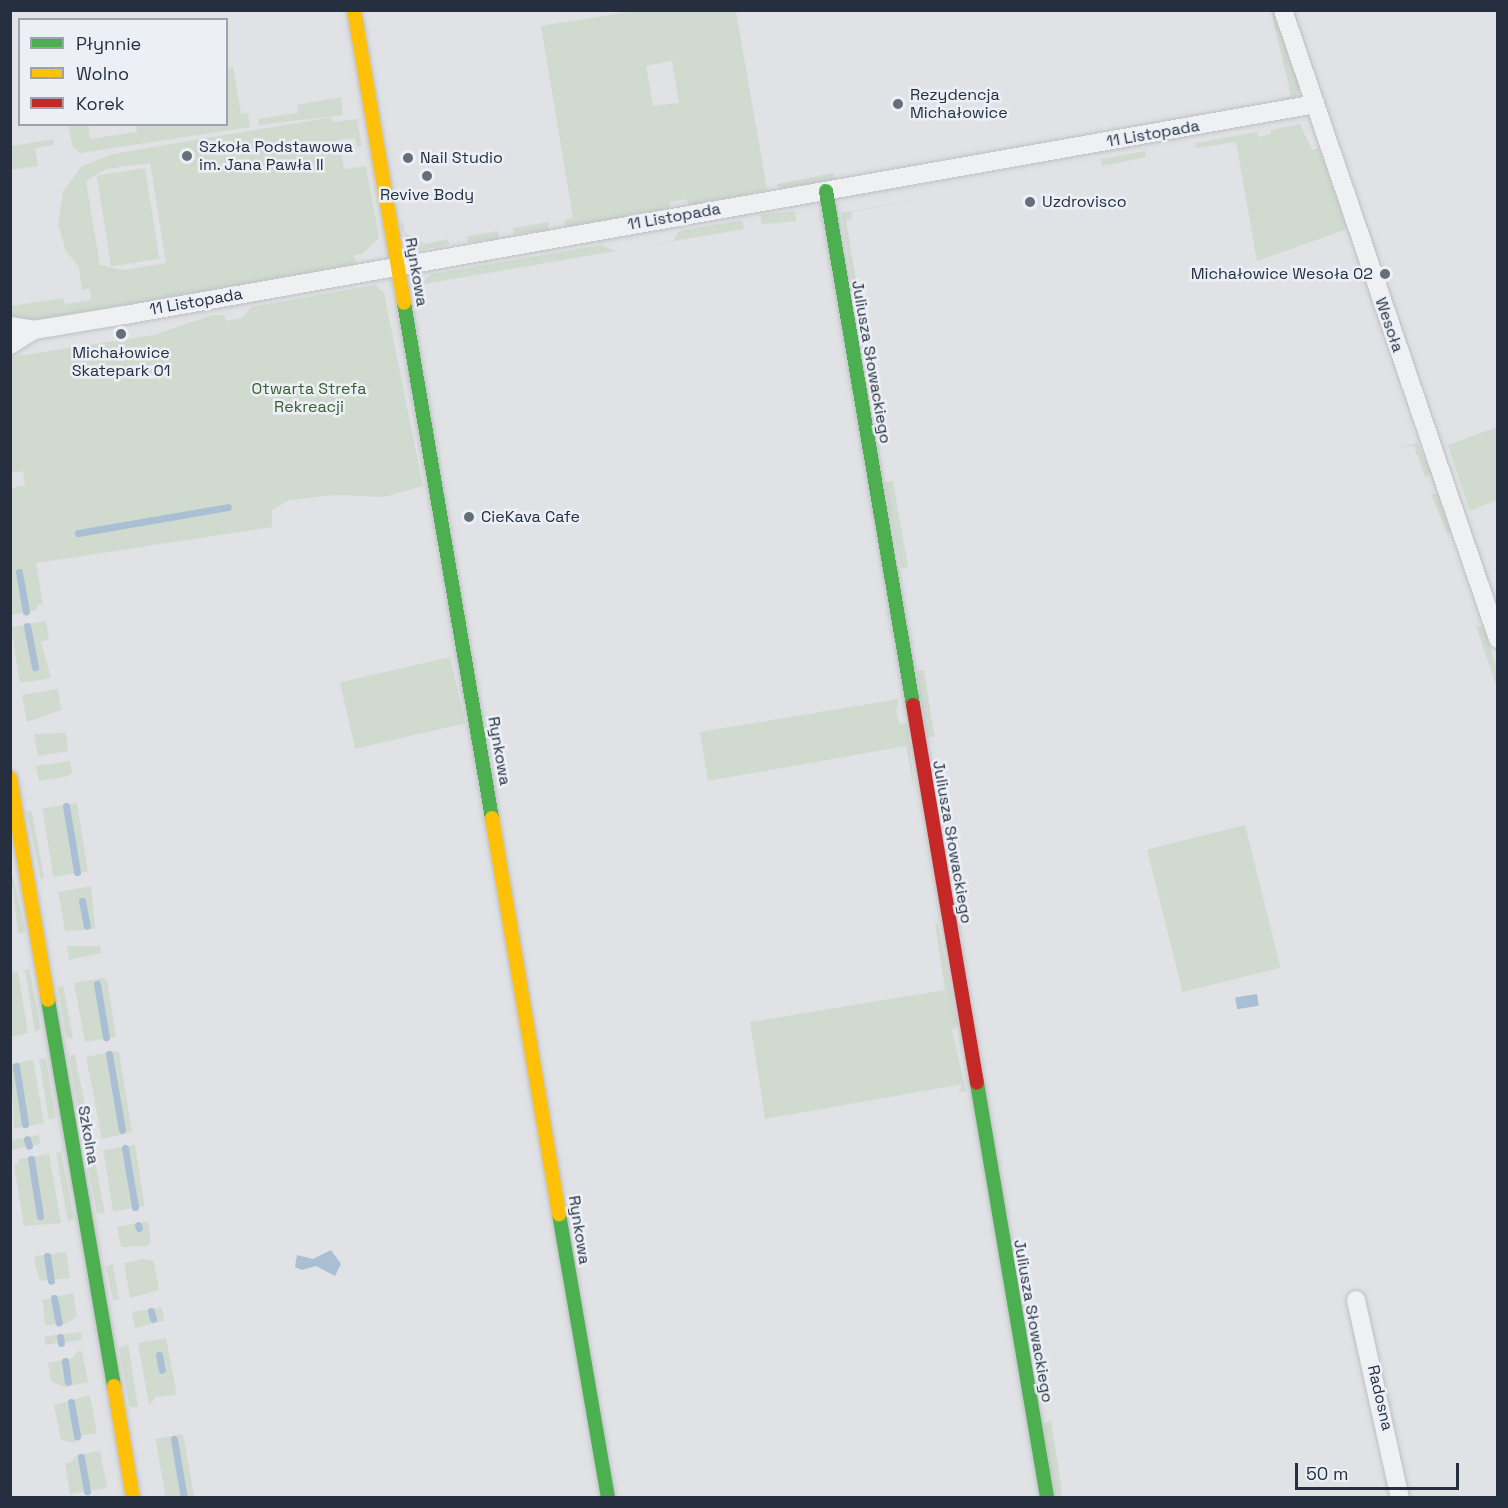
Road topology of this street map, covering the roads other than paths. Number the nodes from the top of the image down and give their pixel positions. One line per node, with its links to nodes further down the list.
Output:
1 (354, 10): 5 (street, Rynkowa)
2 (1283, 10): 3 (street, Wesoła)
3 (1315, 104): 4 (street, 11 Listopada); 9 (street, Wesoła)
4 (826, 191): 5 (street, 11 Listopada); 14 (street, Juliusza Słowackiego)
5 (399, 264): 7 (street, 11 Listopada); 13 (street, Rynkowa)
6 (10, 326): 7 (street, 11 Listopada)
7 (34, 330): 8 (street, 11 Listopada)
8 (10, 345)
9 (1497, 639)
10 (10, 778): 12 (street, Szkolna)
11 (1356, 1299): 15 (street, Radosna)
12 (133, 1497)
13 (608, 1497)
14 (1047, 1497)
15 (1400, 1497)

